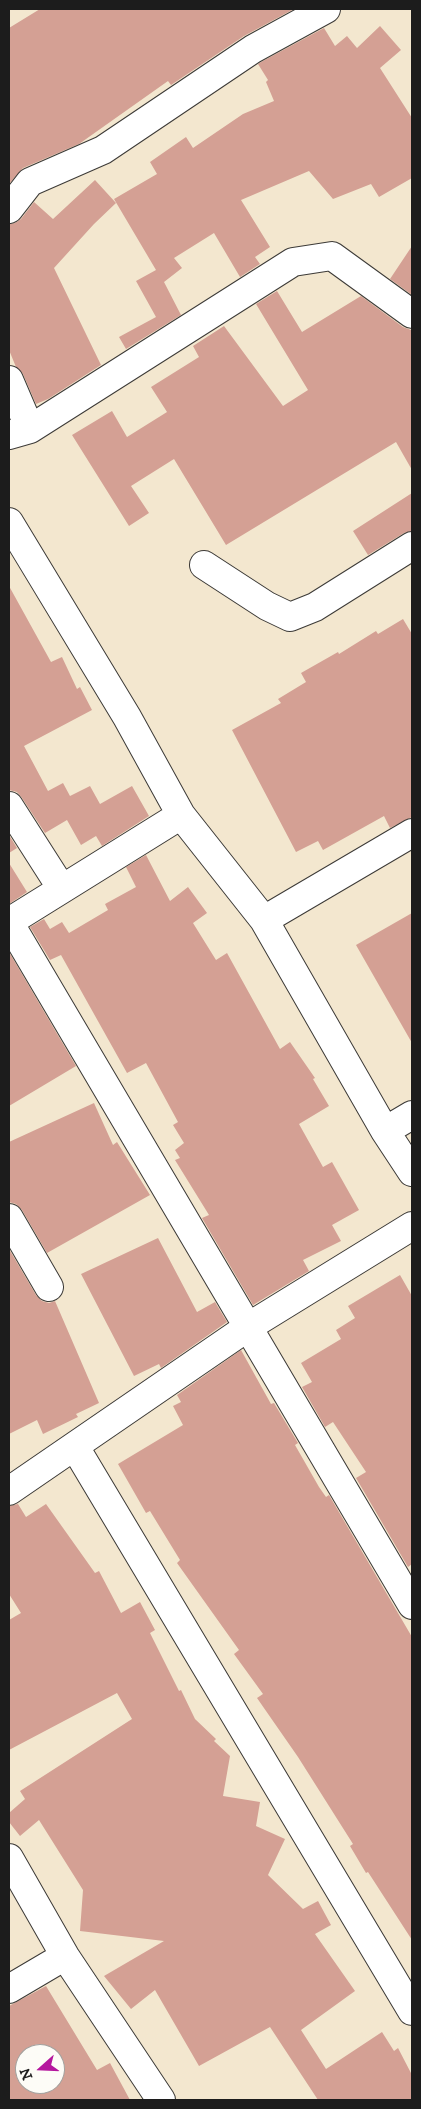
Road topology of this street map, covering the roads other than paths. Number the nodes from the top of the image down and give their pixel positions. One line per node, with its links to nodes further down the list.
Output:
1 (326, 9): 2 (street)
2 (9, 208)
3 (412, 314): 5 (street)
4 (9, 380): 5 (street)
5 (19, 432)
6 (9, 522): 10 (street)
7 (412, 546): 8 (street)
8 (204, 565)
9 (9, 806): 12 (street)
10 (181, 814): 12 (street); 13 (street)
11 (412, 833): 13 (street)
12 (62, 889): 14 (street)
13 (264, 920): 16 (street)
14 (9, 922): 21 (street)
15 (412, 1115): 16 (street)
16 (385, 1131): 17 (street)
17 (412, 1172)
18 (9, 1218): 20 (street)
19 (412, 1226): 21 (street)
20 (49, 1287)
21 (248, 1327): 22 (street); 24 (street)
22 (74, 1447): 23 (street); 28 (street)
23 (9, 1491)
24 (412, 1605)
25 (9, 1858): 26 (street)
26 (65, 1956): 27 (street); 29 (street)
27 (9, 1989)
28 (412, 2011)
29 (161, 2100)

